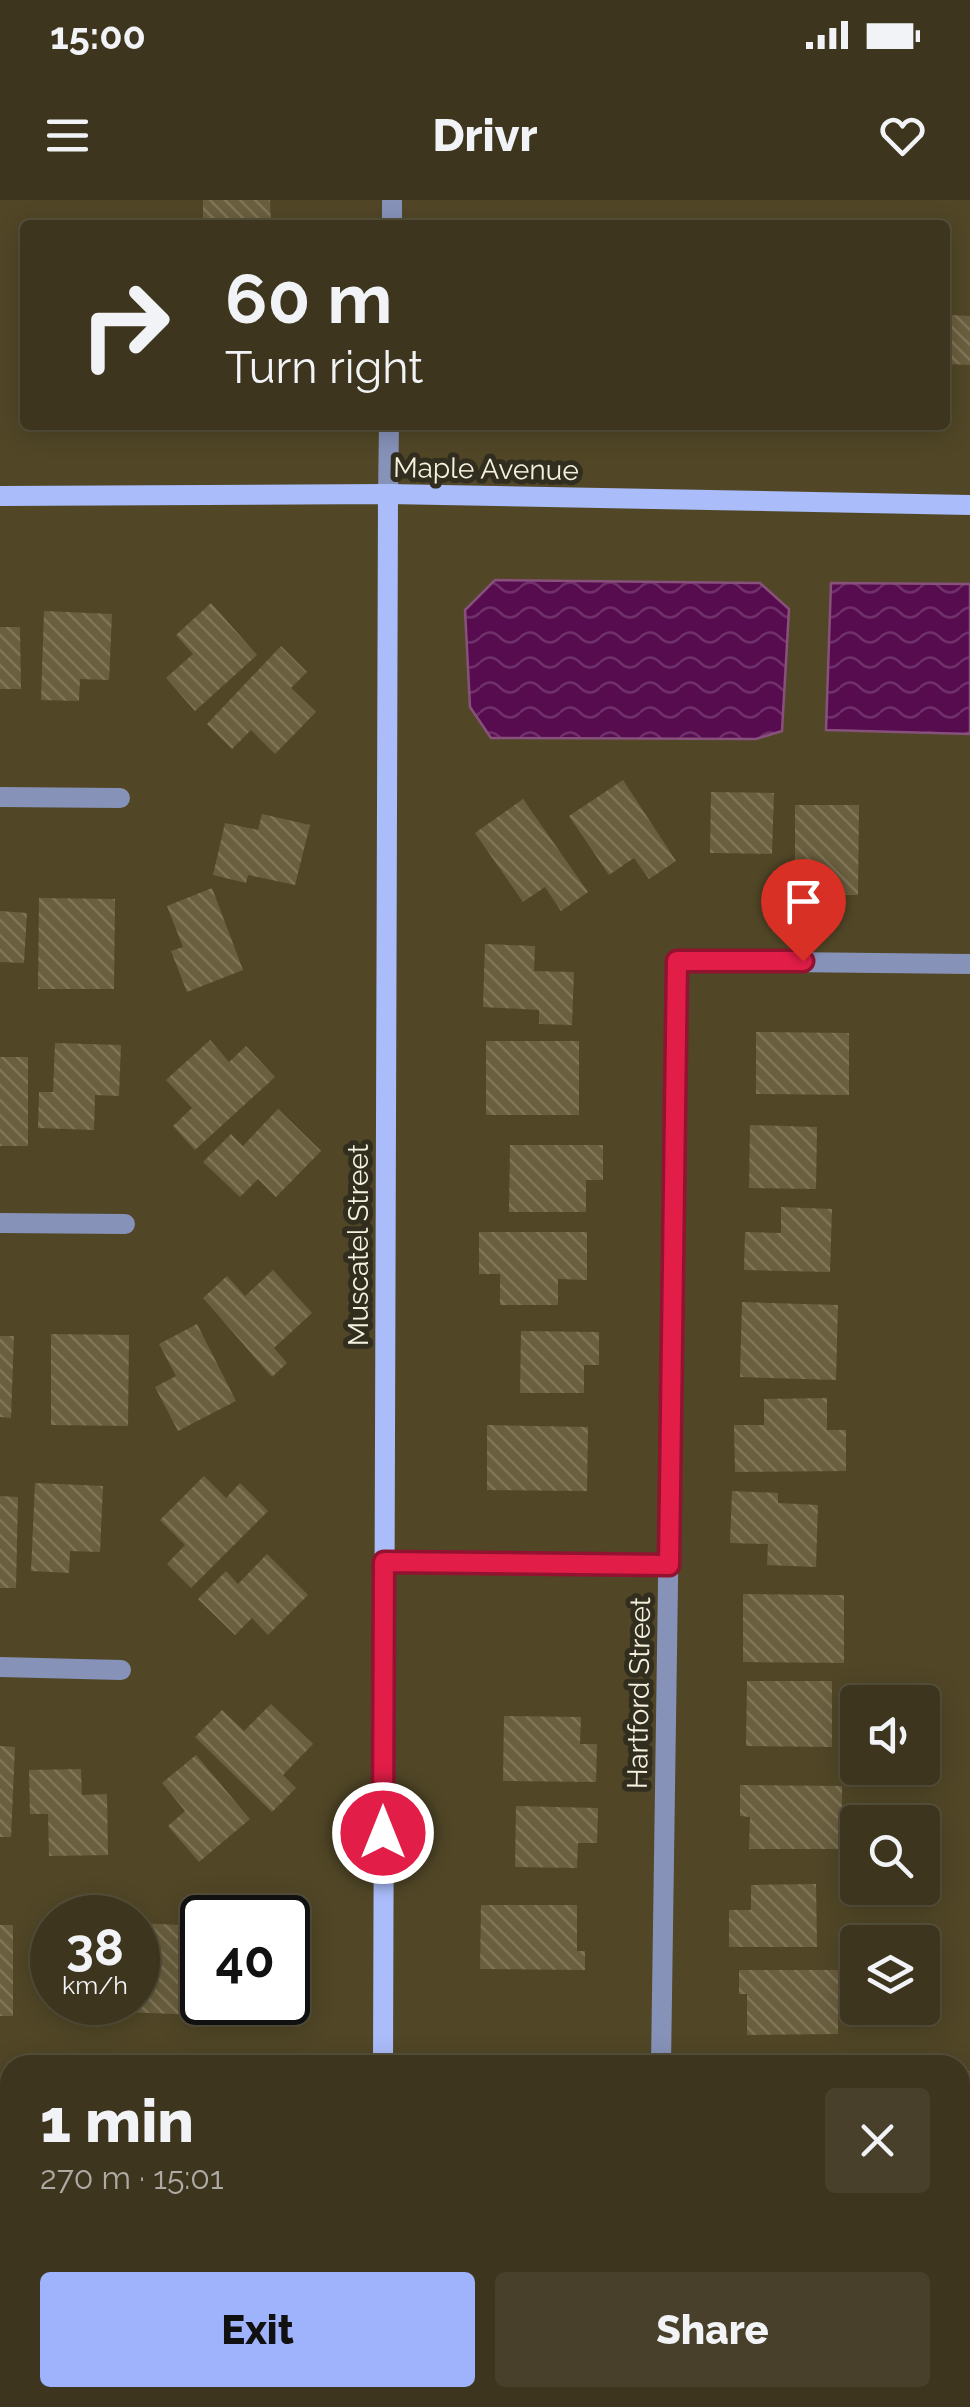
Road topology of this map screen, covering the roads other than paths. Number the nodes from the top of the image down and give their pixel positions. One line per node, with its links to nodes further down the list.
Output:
1 (389, 430): 2 (street, Muscatel Street)
2 (388, 494): 3 (street, Maple Avenue); 4 (street, Maple Avenue); 10 (street, Muscatel Street)
3 (0, 496)
4 (970, 506)
5 (0, 797): 6 (street)
6 (120, 798)
7 (970, 964): 11 (street, Hartford Street)
8 (0, 1223): 9 (street)
9 (125, 1224)
10 (384, 1562): 11 (street); 14 (street, Muscatel Street)
11 (669, 1565): 15 (street, Hartford Street)
12 (0, 1667): 13 (street)
13 (121, 1670)
14 (383, 2055)
15 (661, 2055)

